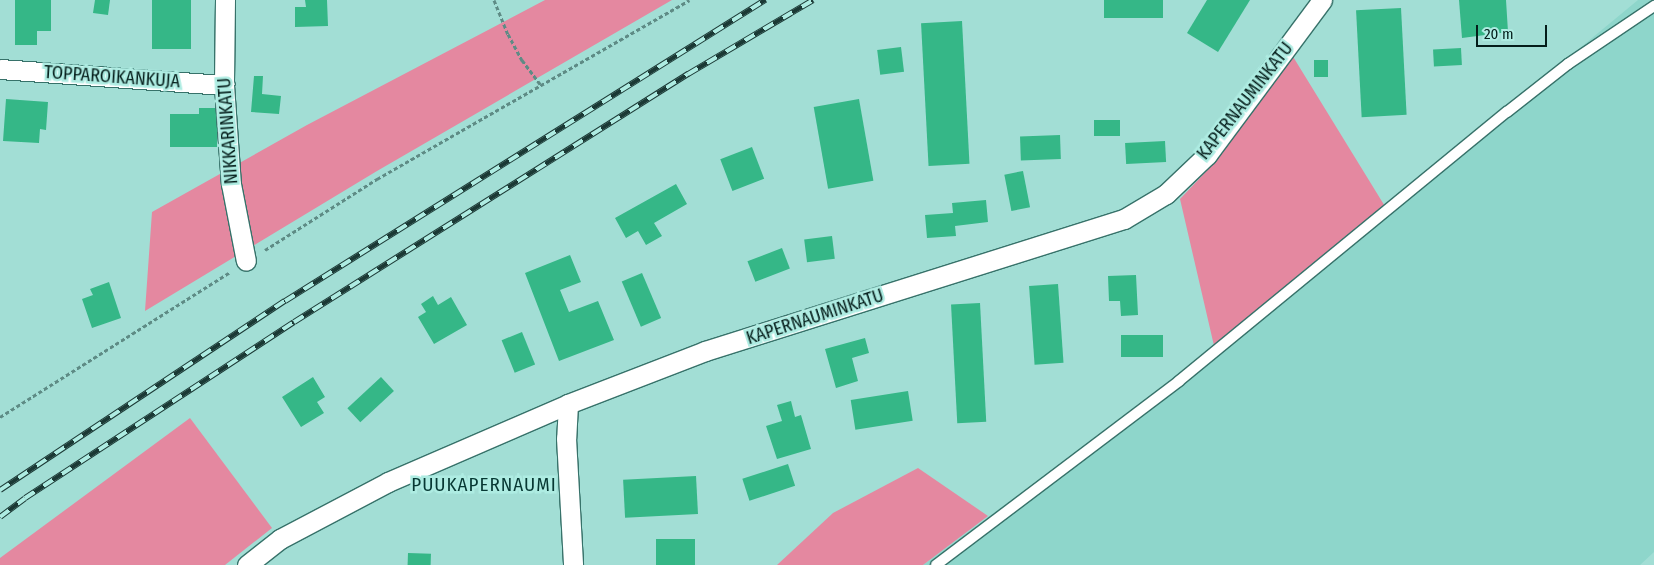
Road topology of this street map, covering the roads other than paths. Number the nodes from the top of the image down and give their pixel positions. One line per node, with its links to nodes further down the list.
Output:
1 (225, 0): 5 (street, NIKKARINKATU)
2 (1322, 0): 7 (street, KAPERNAUMINKATU)
3 (1654, 6): 10 (lane)
4 (0, 69): 5 (street, TOPPAROIKANKUJA)
5 (224, 85): 6 (street, NIKKARINKATU)
6 (246, 261)
7 (568, 404): 8 (street, KAPERNAUMINKATU); 9 (street)
8 (247, 565)
9 (573, 565)
10 (936, 565)

